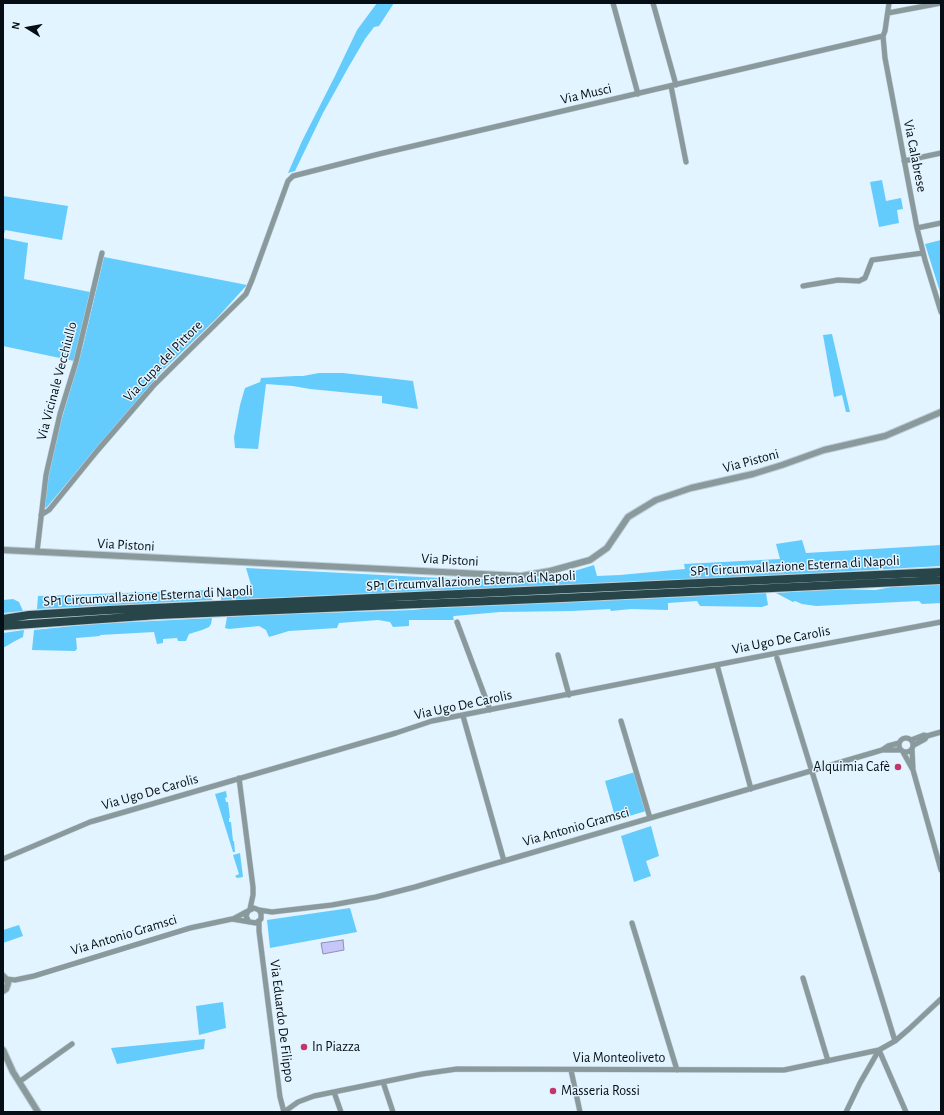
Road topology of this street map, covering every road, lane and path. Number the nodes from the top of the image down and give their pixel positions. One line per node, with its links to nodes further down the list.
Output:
1 (612, 3): 8 (street)
2 (653, 3): 7 (street)
3 (889, 3): 5 (street, Via Calabrese)
4 (941, 3): 5 (street)
5 (888, 14): 6 (street, Via Calabrese)
6 (883, 36): 7 (street, Via Musci); 10 (street, Via Calabrese)
7 (674, 86): 8 (street, Via Musci); 11 (street)
8 (638, 94): 12 (street, Via Musci)
9 (941, 153): 10 (street)
10 (904, 161): 14 (street, Via Calabrese)
11 (686, 162)
12 (293, 176): 20 (street, Via Cupa del Pittore)
13 (941, 223): 14 (street)
14 (917, 228): 16 (street, Via Calabrese)
15 (102, 253): 20 (street, Via Vicinale Vecchiullo)
16 (923, 253): 17 (street); 18 (street, Via Calabrese)
17 (803, 286)
18 (941, 312)
19 (941, 412): 22 (street, Via Pistoni)
20 (41, 516): 22 (street)
21 (3, 550): 22 (street, Via Pistoni)
22 (37, 552)
23 (941, 572): 25 (highway, SP1 Circumvallazione Esterna di Napoli)
24 (941, 580): 28 (highway, SP1 Circumvallazione Esterna di Napoli)
25 (3, 619)
26 (457, 622): 35 (street)
27 (941, 622): 33 (street, Via Ugo De Carolis)
28 (18, 624): 29 (highway, SP1 Circumvallazione Esterna di Napoli); 30 (highway)
29 (3, 626)
30 (3, 630)
31 (558, 655): 34 (street)
32 (777, 658): 44 (street)
33 (717, 665): 34 (street, Via Ugo De Carolis); 46 (street)
34 (569, 695): 35 (street, Via Ugo De Carolis)
35 (490, 710): 36 (street, Via Ugo De Carolis)
36 (463, 716): 45 (street, Via Ugo De Carolis); 49 (street)
37 (621, 721): 47 (street)
38 (941, 732): 40 (street)
39 (899, 743): 40 (street, Via Antonio Gramsci); 41 (street, Via Antonio Gramsci); 42 (street)
40 (912, 745): 42 (street, Via Antonio Gramsci); 43 (street)
41 (882, 750): 42 (street, Via Antonio Gramsci); 44 (street, Via Antonio Gramsci)
42 (902, 751): 43 (street)
43 (913, 770): 50 (street)
44 (812, 771): 46 (street, Via Antonio Gramsci); 63 (street)
45 (239, 778): 48 (street, Via Ugo De Carolis); 51 (street)
46 (751, 789): 47 (street, Via Antonio Gramsci)
47 (650, 818): 49 (street, Via Antonio Gramsci)
48 (3, 859)
49 (504, 861): 54 (street, Via Antonio Gramsci)
50 (941, 870)
51 (252, 898): 52 (street); 53 (street)
52 (249, 910): 53 (street, Via Antonio Gramsci); 55 (street, Via Antonio Gramsci); 56 (street)
53 (258, 910): 54 (street, Via Antonio Gramsci); 56 (street)
54 (272, 912): 56 (street, Via Antonio Gramsci)
55 (232, 919): 56 (street, Via Antonio Gramsci); 60 (street, Via Antonio Gramsci)
56 (256, 922): 74 (street, Via Eduardo De Filippo)
57 (632, 923): 69 (street)
58 (5, 977): 60 (street, Via Antonio Gramsci); 61 (street)
59 (803, 978): 67 (street)
60 (24, 979): 61 (street, Via Antonio Gramsci)
61 (4, 990)
62 (941, 999): 63 (street, Via Monteoliveto)
63 (894, 1041): 66 (street, Via Monteoliveto)
64 (72, 1044): 70 (street)
65 (3, 1050): 70 (street)
66 (879, 1050): 67 (street, Via Monteoliveto); 78 (street); 79 (street)
67 (828, 1061): 69 (street, Via Monteoliveto)
68 (572, 1070): 69 (street, Via Monteoliveto); 71 (street, Via Monteoliveto); 77 (street)
69 (677, 1070)
70 (19, 1082): 73 (street)
71 (383, 1082): 72 (street, Via Monteoliveto); 76 (street)
72 (334, 1092): 74 (street, Via Monteoliveto); 75 (street)
73 (38, 1112)
74 (284, 1112)
75 (341, 1112)
76 (394, 1112)
77 (580, 1112)
78 (846, 1112)
79 (906, 1112)

